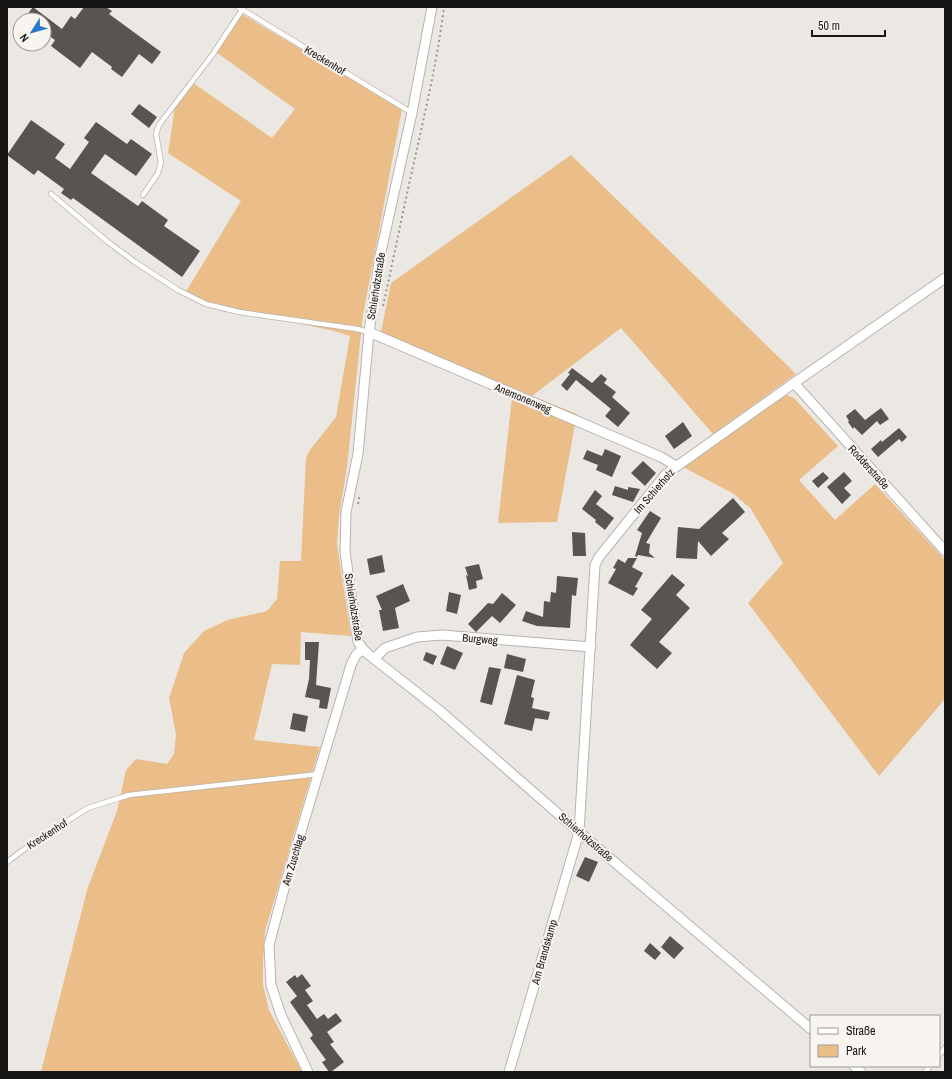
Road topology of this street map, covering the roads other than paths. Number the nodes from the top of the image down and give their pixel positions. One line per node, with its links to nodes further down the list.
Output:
1 (238, 7): 3 (lane, Kreckenhof)
2 (432, 7): 4 (street, Schierholzstraße)
3 (242, 10): 4 (lane, Kreckenhof); 6 (lane)
4 (412, 113): 8 (street, Schierholzstraße)
5 (51, 194): 8 (lane)
6 (143, 195)
7 (945, 278): 9 (street, Im Schierholz)
8 (369, 332): 10 (street, Anemonenweg); 13 (street, Schierholzstraße)
9 (794, 383): 10 (street, Im Schierholz); 11 (street, Rodderstraße)
10 (676, 466): 12 (street, Im Schierholz)
11 (945, 551)
12 (591, 647): 14 (street, Burgweg); 16 (street, Im Schierholz)
13 (363, 649): 14 (street, Schierholzstraße); 15 (street, Am Zuschlag)
14 (374, 659): 16 (street, Schierholzstraße)
15 (319, 774): 17 (lane, Kreckenhof); 19 (street, Am Zuschlag)
16 (579, 832): 18 (street, Schierholzstraße); 20 (street, Am Brandskamp)
17 (7, 862)
18 (810, 1028)
19 (308, 1072)
20 (510, 1072)

